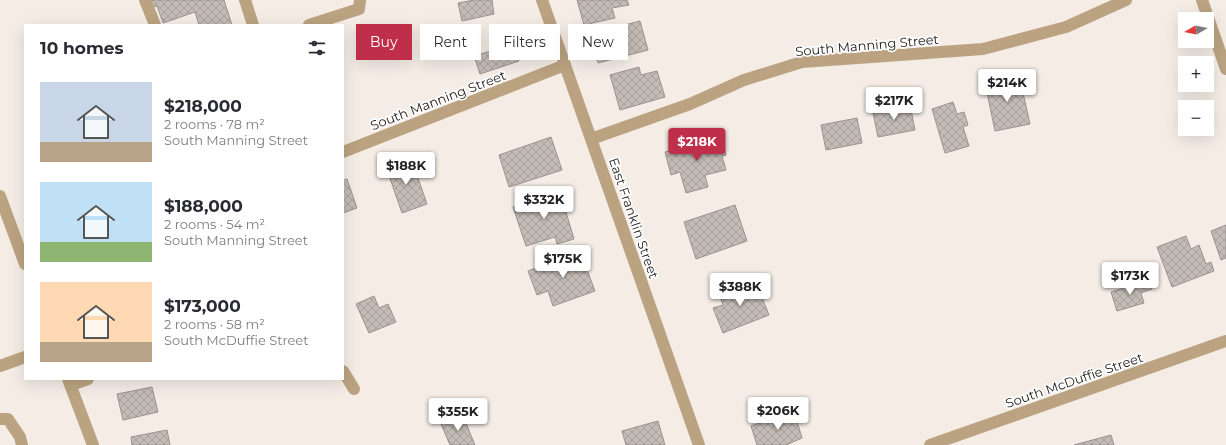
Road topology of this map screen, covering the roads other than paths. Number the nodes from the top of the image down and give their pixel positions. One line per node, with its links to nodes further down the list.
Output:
1 (145, 0): 7 (street)
2 (245, 0): 8 (street)
3 (360, 0): 9 (street)
4 (542, 0): 11 (street, East Franklin Street)
5 (1126, 0): 12 (street, South Manning Street)
6 (1202, 0): 10 (street)
7 (155, 24)
8 (253, 24)
9 (312, 24)
10 (1225, 63)
11 (565, 65): 12 (street, East Franklin Street); 13 (street, South Manning Street)
12 (591, 139): 26 (street, East Franklin Street)
13 (344, 152)
14 (0, 196): 15 (street)
15 (24, 261)
16 (1226, 341): 27 (street, South McDuffie Street)
17 (24, 357): 18 (street)
18 (0, 366)
19 (344, 372): 22 (street)
20 (82, 380): 21 (street)
21 (70, 382): 25 (street)
22 (354, 389)
23 (0, 419): 24 (street)
24 (22, 445)
25 (93, 445)
26 (699, 445)
27 (930, 445)

